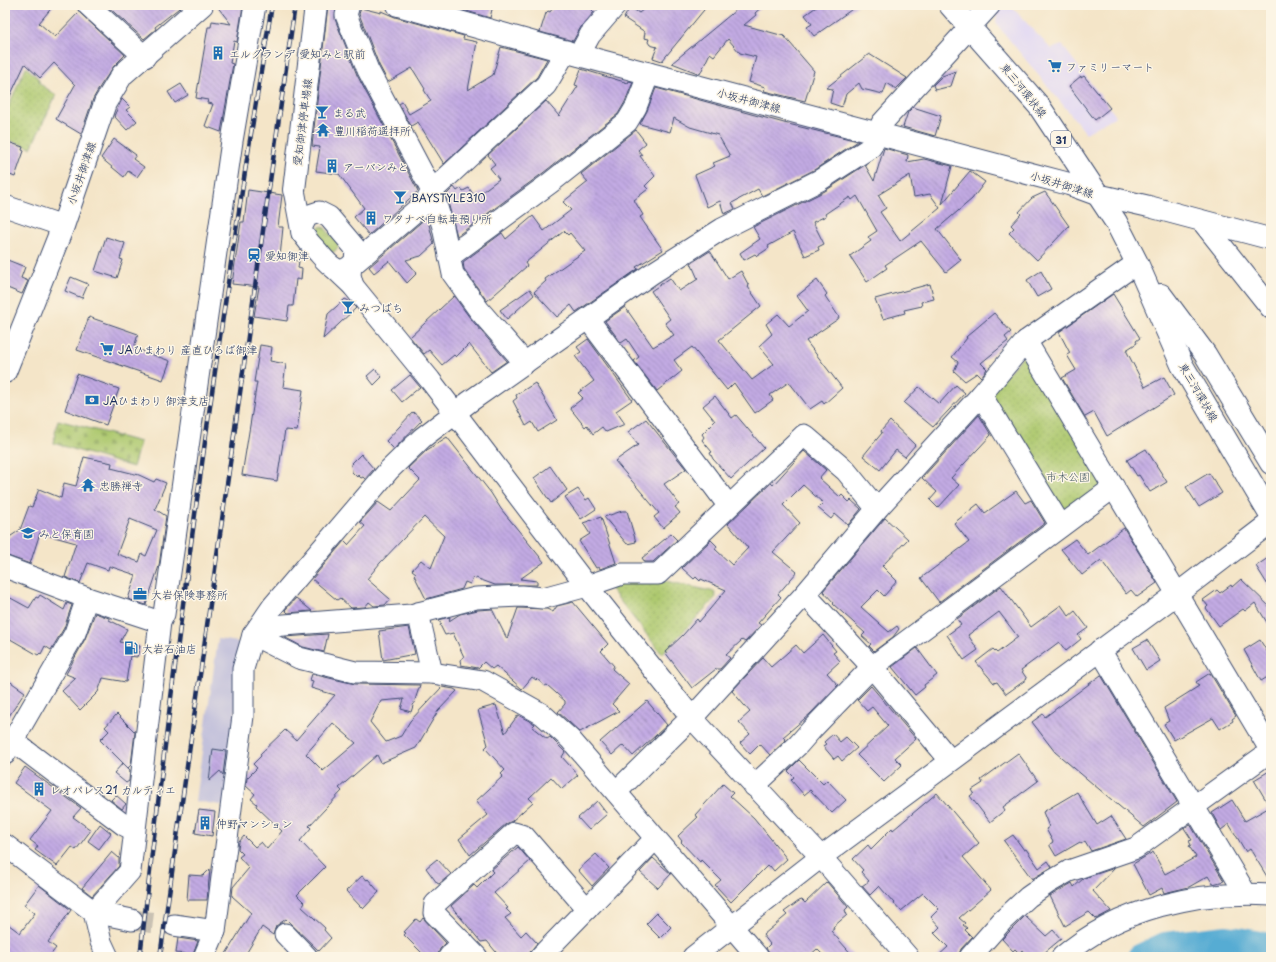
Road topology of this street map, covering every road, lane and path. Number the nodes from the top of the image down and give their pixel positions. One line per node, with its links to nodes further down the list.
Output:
1 (88, 5): 12 (street)
2 (202, 5): 12 (main road, 小坂井御津線)
3 (255, 5): 47 (street)
4 (316, 5): 17 (main road, 愛知御津停車場線)
5 (348, 5): 15 (street)
6 (398, 5): 11 (main road, 小坂井御津線)
7 (616, 5): 11 (street)
8 (950, 5): 10 (main road, 東三河環状線 / 31)
9 (990, 5): 10 (street)
10 (970, 26): 14 (street); 16 (main road, 東三河環状線 / 31)
11 (573, 53): 13 (main road, 小坂井御津線); 15 (street)
12 (145, 57): 21 (main road, 小坂井御津線)
13 (649, 73): 14 (main road, 小坂井御津線); 24 (street)
14 (877, 134): 16 (main road, 小坂井御津線); 28 (street)
15 (432, 191): 24 (street); 26 (street)
16 (1099, 195): 20 (street); 25 (main road, 東三河環状線 / 31)
17 (295, 197): 19 (street); 22 (street)
18 (5, 206): 21 (street)
19 (318, 212): 22 (street); 26 (street)
20 (1202, 221): 23 (street); 27 (street)
21 (63, 226): 31 (main road, 小坂井御津線)
22 (302, 233): 26 (street)
23 (1271, 239)
24 (449, 257): 30 (street)
25 (1137, 263): 29 (street); 34 (main road, 東三河環状線 / 31); 38 (main road, 東三河環状線 / 31)
26 (351, 264): 33 (street)
27 (1271, 308)
28 (588, 319): 30 (street); 36 (street)
29 (1026, 341): 32 (street); 35 (street)
30 (525, 363): 33 (street)
31 (5, 372)
32 (981, 395): 37 (street); 40 (street)
33 (456, 413): 42 (street); 48 (street)
34 (1271, 463)
35 (1114, 487): 40 (street); 44 (street)
36 (728, 506): 37 (street); 42 (street)
37 (877, 509): 43 (street)
38 (1271, 516)
39 (1271, 522): 44 (street)
40 (1061, 526): 50 (street)
41 (5, 567): 45 (street)
42 (587, 586): 46 (street); 52 (street)
43 (805, 594): 50 (street); 52 (street)
44 (1177, 594): 49 (street); 54 (street)
45 (86, 598): 47 (street); 53 (street)
46 (418, 613): 48 (street); 51 (street)
47 (160, 622): 59 (street)
48 (256, 631): 51 (street); 70 (street)
49 (1100, 650): 55 (street); 58 (street)
50 (872, 667): 55 (street); 56 (street)
51 (432, 673): 57 (street)
52 (692, 718): 56 (street); 57 (street)
53 (9, 748): 59 (street)
54 (1271, 751): 58 (street)
55 (950, 760): 62 (street)
56 (754, 786): 62 (street)
57 (616, 792): 60 (street)
58 (1195, 806): 63 (street); 81 (street)
59 (134, 830): 66 (street)
60 (655, 839): 65 (street); 69 (street)
61 (5, 845): 66 (street)
62 (821, 857): 69 (street); 80 (street)
63 (1246, 894): 64 (street); 82 (street)
64 (1271, 895)
65 (587, 909): 72 (street); 77 (street)
66 (94, 912): 67 (street); 73 (street)
67 (132, 920)
68 (174, 925): 70 (street)
69 (732, 926): 78 (street); 79 (street)
70 (215, 931): 74 (street)
71 (285, 934): 75 (street)
72 (456, 950): 76 (street)
73 (108, 957)
74 (204, 957)
75 (308, 957)
76 (477, 957)
77 (540, 957)
78 (693, 957)
79 (758, 957)
80 (908, 957)
81 (970, 957)
82 (1062, 957)

